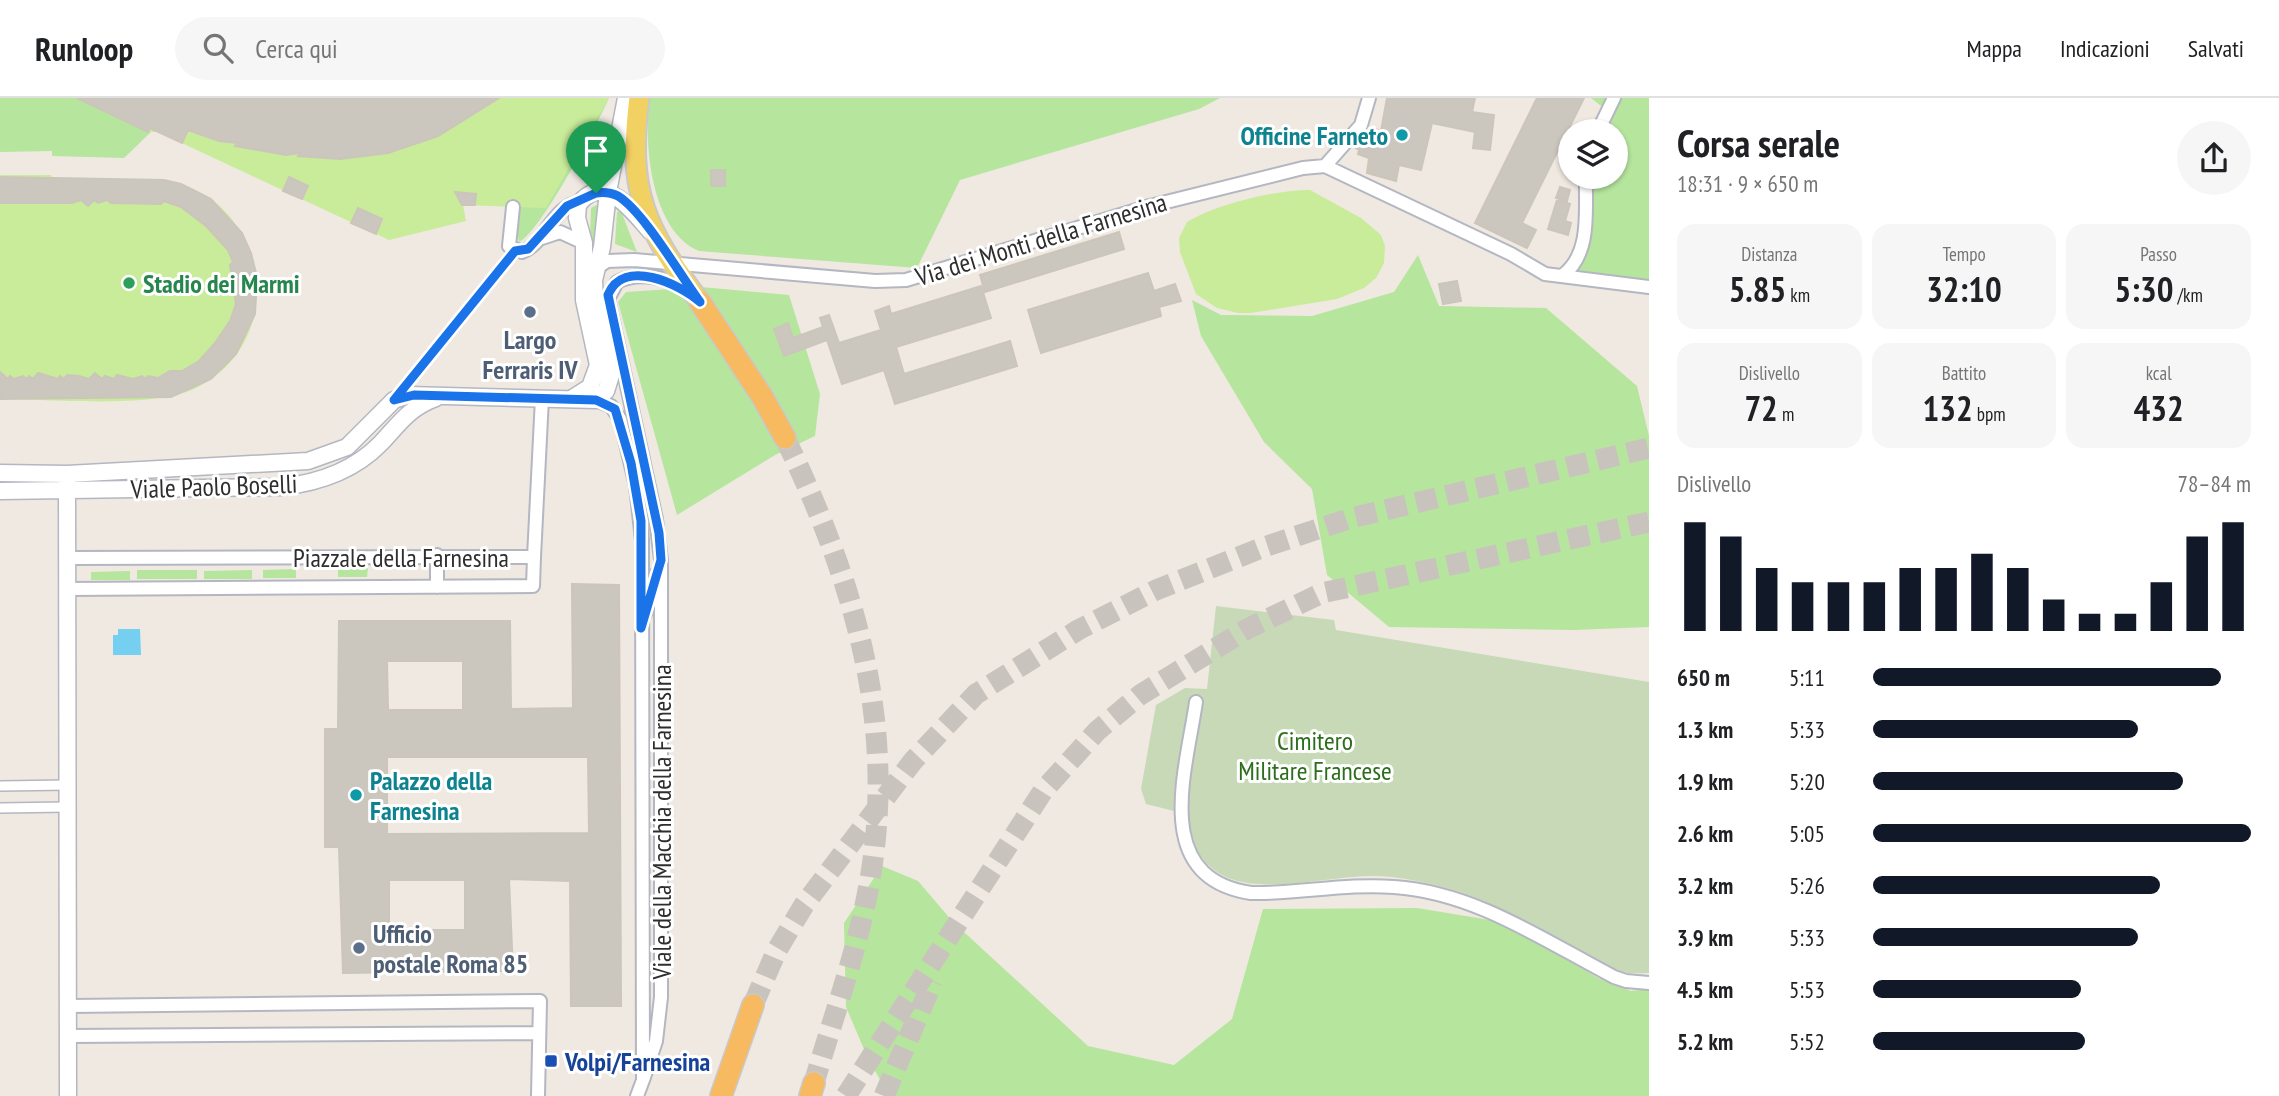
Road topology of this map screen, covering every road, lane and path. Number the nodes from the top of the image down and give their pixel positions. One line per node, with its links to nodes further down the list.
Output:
1 (626, 98): 8 (street)
2 (639, 98): 11 (main road)
3 (1370, 98): 6 (street)
4 (1614, 98): 5 (street)
5 (1604, 119)
6 (1325, 166): 15 (street, Via dei Monti della Farnesina); 17 (street)
7 (1585, 189): 17 (street)
8 (608, 192): 9 (street, Viale Paolo Boselli); 11 (street); 16 (street)
9 (580, 202): 12 (street); 13 (street, Viale Paolo Boselli)
10 (513, 207): 14 (street)
11 (657, 239): 15 (main road)
12 (584, 243): 13 (street); 22 (street)
13 (533, 244): 14 (street, Viale Paolo Boselli)
14 (515, 251): 23 (street, Viale Paolo Boselli)
15 (671, 262): 16 (street, Via dei Monti della Farnesina); 19 (main road)
16 (598, 267): 24 (street)
17 (1563, 275): 18 (street)
18 (1649, 287)
19 (700, 302): 25 (highway); 32 (street, Viale della Macchia della Farnesina)
20 (438, 398): 21 (street); 23 (street); 27 (street, Viale Paolo Boselli)
21 (542, 398): 22 (street); 30 (street)
22 (571, 399): 24 (street)
23 (394, 400): 27 (street, Viale Paolo Boselli)
24 (596, 400): 35 (street, Viale della Macchia della Farnesina)
25 (785, 438)
26 (0, 473): 27 (street, Viale Paolo Boselli)
27 (67, 482): 28 (street, Viale Paolo Boselli); 31 (street)
28 (0, 491)
29 (437, 555): 30 (street, Piazzale della Farnesina); 31 (street, Piazzale della Farnesina); 33 (street)
30 (534, 557): 33 (street, Piazzale della Farnesina)
31 (67, 558): 34 (street)
32 (661, 560): 35 (street); 47 (street, Viale della Macchia della Farnesina)
33 (437, 587): 34 (street, Piazzale della Farnesina)
34 (67, 589): 37 (street)
35 (641, 628): 47 (street, Viale della Macchia della Farnesina)
36 (1196, 702): 41 (street)
37 (68, 785): 38 (street); 39 (street)
38 (0, 786)
39 (68, 807): 40 (street); 43 (street)
40 (0, 808)
41 (1649, 983)
42 (753, 1005): 46 (highway)
43 (69, 1006): 44 (street); 45 (street)
44 (538, 1032): 45 (street); 49 (street)
45 (69, 1036): 48 (street)
46 (736, 1049): 51 (highway); 52 (highway)
47 (643, 1080): 50 (street, Viale della Macchia della Farnesina)
48 (68, 1096)
49 (538, 1096)
50 (637, 1096)
51 (711, 1096)
52 (721, 1096)

